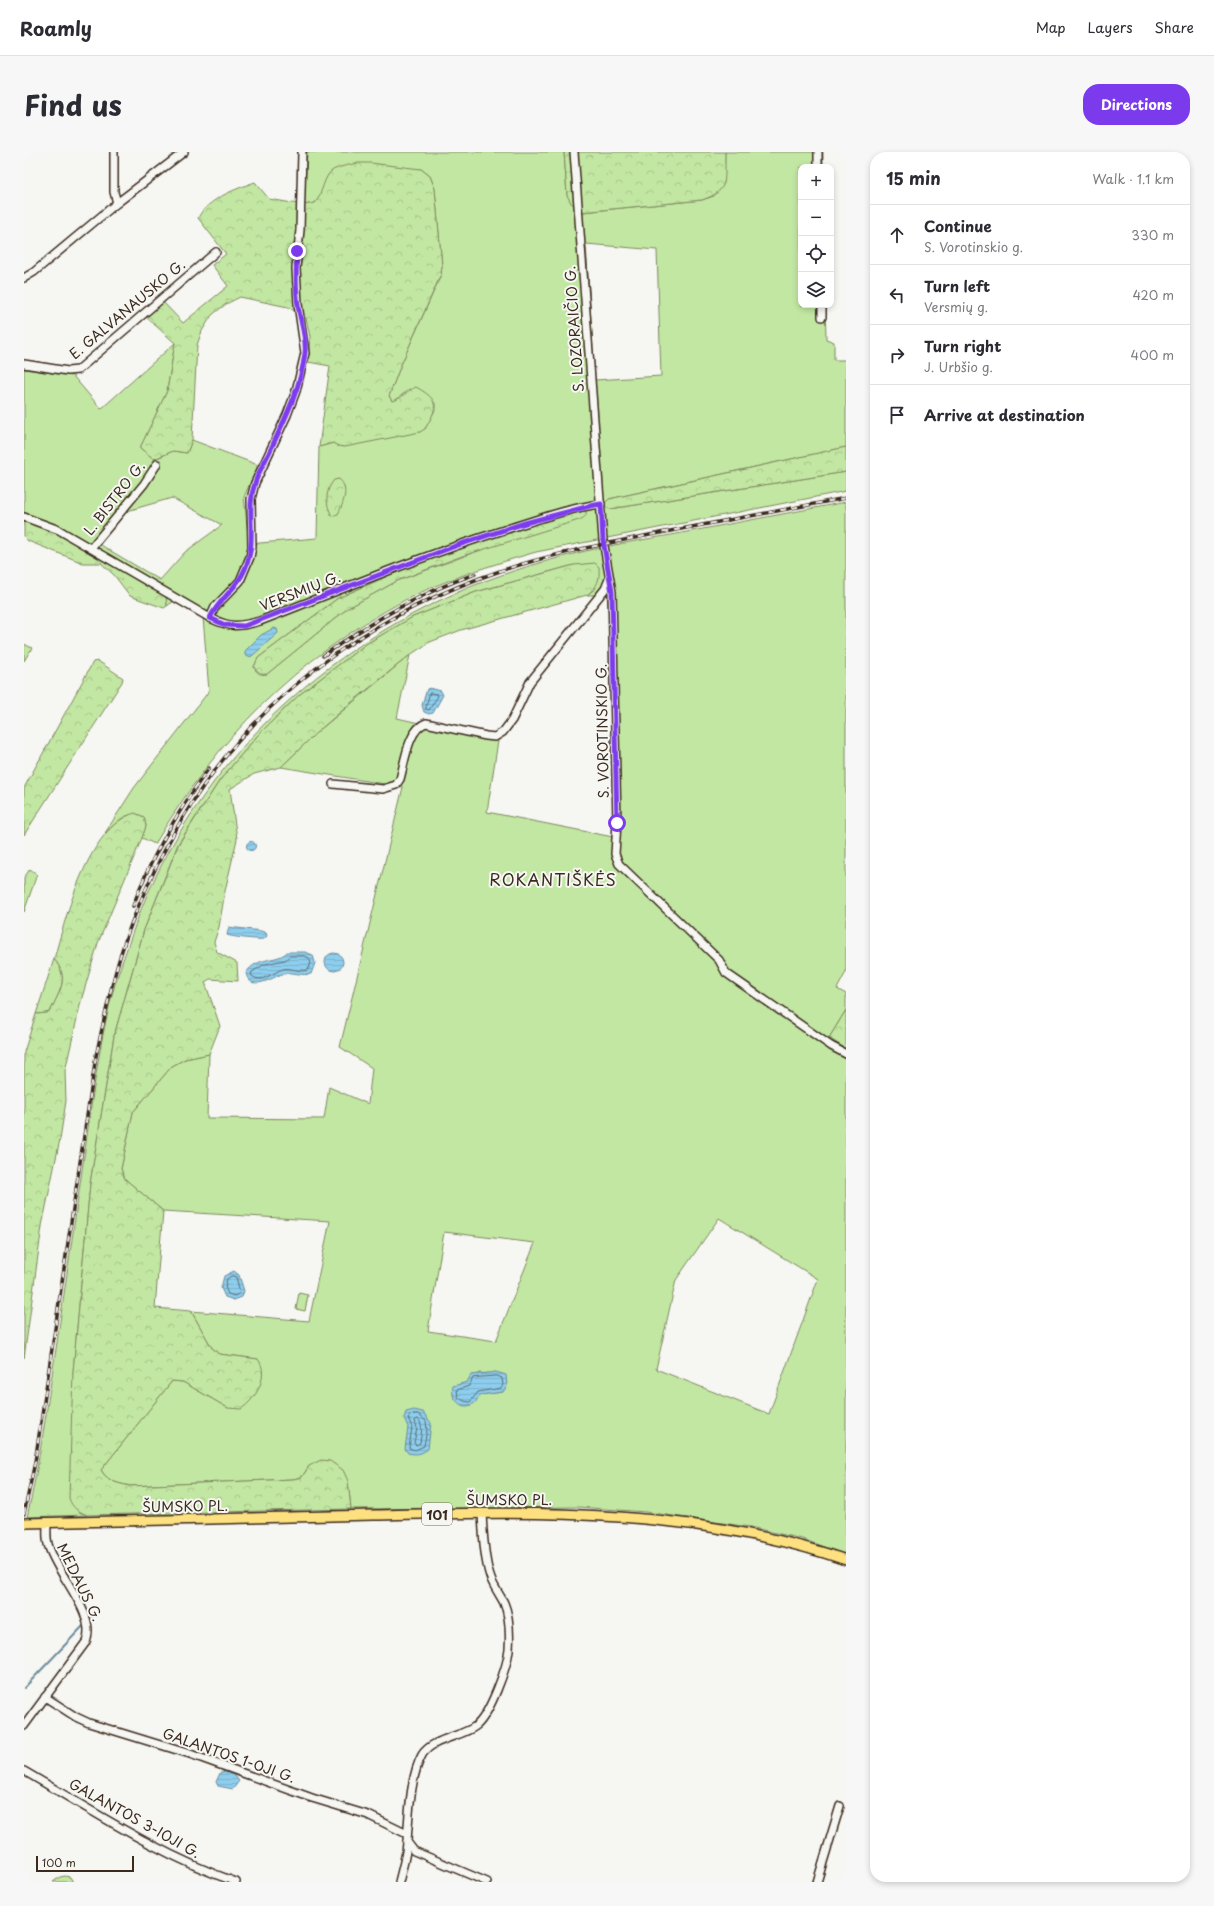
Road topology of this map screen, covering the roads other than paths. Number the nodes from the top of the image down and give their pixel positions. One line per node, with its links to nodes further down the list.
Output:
1 (114, 152): 7 (street)
2 (184, 152): 7 (street)
3 (302, 152): 18 (street)
4 (574, 152): 14 (street, S. LOZORAIČIO G.)
5 (818, 152): 6 (street)
6 (818, 164)
7 (117, 203): 9 (street)
8 (216, 252): 12 (street, E. GALVANAUSKO G.)
9 (24, 278)
10 (822, 308): 11 (street)
11 (822, 317)
12 (24, 364)
13 (157, 464): 16 (street, L. BISTRO G.)
14 (601, 504): 17 (street, S. VOROTINSKIO G.); 18 (street, VERSMIŲ G.)
15 (24, 517): 16 (street, VERSMIŲ G.)
16 (91, 548): 18 (street, VERSMIŲ G.)
17 (609, 579): 19 (street); 20 (street, S. VOROTINSKIO G.)
18 (210, 618)
19 (333, 784)
20 (846, 1054)
21 (482, 1513): 23 (main road, ŠUMSKO PL. / 101); 24 (main road, ŠUMSKO PL. / 101); 29 (street)
22 (24, 1523): 23 (main road, ŠUMSKO PL. / 101)
23 (47, 1523): 25 (street, MEDAUS G.)
24 (846, 1560)
25 (45, 1697): 26 (street, MEDAUS G.); 29 (street, GALANTOS 1-OJI G.)
26 (24, 1726)
27 (24, 1771): 31 (street, GALANTOS 3-IOJI G.)
28 (840, 1806): 34 (street)
29 (407, 1834): 30 (street)
30 (407, 1842): 32 (street); 33 (street)
31 (236, 1882)
32 (399, 1882)
33 (487, 1882)
34 (817, 1882)

